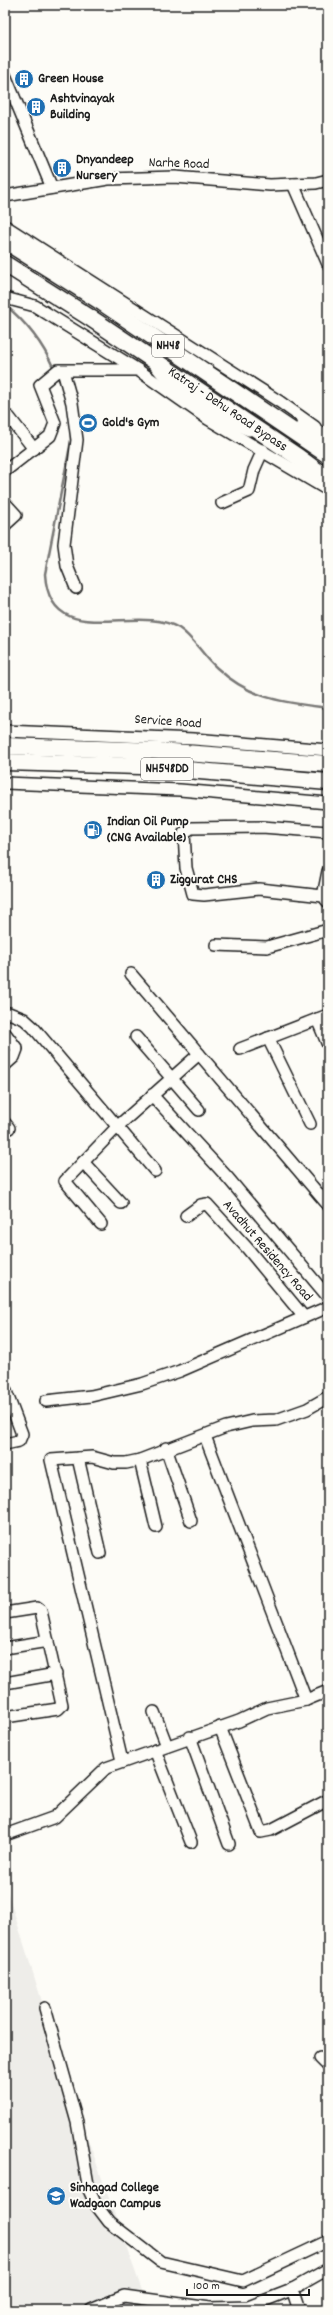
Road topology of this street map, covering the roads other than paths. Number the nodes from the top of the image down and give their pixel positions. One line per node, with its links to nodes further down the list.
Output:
1 (5, 75): 2 (street)
2 (8, 88): 5 (street)
3 (328, 180): 4 (street, Narhe Road)
4 (293, 184): 5 (street, Narhe Road); 10 (street)
5 (52, 188): 6 (street, Narhe Road)
6 (5, 196)
7 (5, 226): 20 (street)
8 (5, 241): 17 (highway, Katraj - Dehu Road Bypass / NH48)
9 (5, 264): 12 (highway, Katraj - Dehu Road Bypass / NH48)
10 (328, 264)
11 (5, 298): 13 (street)
12 (104, 327): 13 (street); 14 (highway, Katraj - Dehu Road Bypass / NH48)
13 (106, 350): 15 (street)
14 (149, 357): 18 (street); 21 (highway, Katraj - Dehu Road Bypass / NH48)
15 (138, 370): 16 (street); 18 (street)
16 (61, 371): 22 (street); 30 (street)
17 (224, 384): 20 (highway); 23 (highway, Katraj - Dehu Road Bypass / NH48)
18 (205, 413): 21 (street)
19 (5, 420): 22 (street)
20 (328, 439)
21 (267, 444): 25 (highway, Katraj - Dehu Road Bypass / NH48); 26 (street); 28 (street)
22 (34, 449): 24 (street)
23 (328, 455)
24 (5, 471)
25 (328, 479)
26 (328, 490)
27 (5, 503): 29 (street)
28 (222, 503)
29 (5, 525)
30 (76, 588)
31 (5, 731): 33 (street, Service Road)
32 (5, 746): 35 (highway, NH548DD)
33 (328, 750)
34 (5, 762): 36 (highway, NH548DD)
35 (328, 764)
36 (328, 782)
37 (5, 783): 38 (street)
38 (328, 803)
39 (328, 832): 41 (street)
40 (328, 871): 41 (street)
41 (325, 899)
42 (328, 930): 43 (street)
43 (216, 945)
44 (131, 974): 53 (street)
45 (5, 1015): 59 (street)
46 (328, 1015): 47 (street)
47 (317, 1019): 50 (street); 51 (street)
48 (5, 1033): 54 (street)
49 (136, 1037): 55 (street)
50 (268, 1038): 52 (street); 58 (street)
51 (328, 1045)
52 (240, 1049)
53 (199, 1054): 55 (street); 62 (street)
54 (5, 1065)
55 (171, 1078): 56 (street); 57 (street)
56 (152, 1095): 59 (street); 66 (street)
57 (199, 1110)
58 (310, 1124)
59 (118, 1126): 60 (street); 61 (street)
60 (83, 1162): 63 (street); 65 (street)
61 (155, 1171)
62 (326, 1199)
63 (121, 1203)
64 (186, 1216): 68 (street, Avadhut Residency Road)
65 (101, 1224)
66 (328, 1297)
67 (328, 1307): 68 (street)
68 (304, 1317): 71 (street)
69 (8, 1395): 73 (street)
70 (328, 1397): 72 (street)
71 (46, 1401)
72 (205, 1436): 74 (street); 86 (street)
73 (5, 1444)
74 (166, 1448): 76 (street); 77 (street)
75 (78, 1458): 76 (street); 79 (street); 93 (street)
76 (140, 1460): 78 (street)
77 (191, 1521)
78 (156, 1526)
79 (100, 1553)
80 (5, 1613): 81 (street)
81 (48, 1641): 82 (street); 83 (street)
82 (5, 1648)
83 (56, 1674): 84 (street); 88 (street)
84 (5, 1683)
85 (328, 1691): 86 (street)
86 (306, 1700): 89 (street)
87 (154, 1712): 91 (street)
88 (5, 1717)
89 (220, 1727): 90 (street); 94 (street)
90 (190, 1737): 91 (street); 97 (street)
91 (167, 1746): 92 (street)
92 (155, 1750): 93 (street); 96 (street)
93 (122, 1761): 95 (street)
94 (328, 1800)
95 (5, 1835)
96 (191, 1842)
97 (229, 1844)
98 (45, 2008): 99 (street)
99 (328, 2241)
100 (328, 2269): 101 (street)
101 (292, 2289): 102 (street); 103 (street)
102 (91, 2310)
103 (299, 2310)

